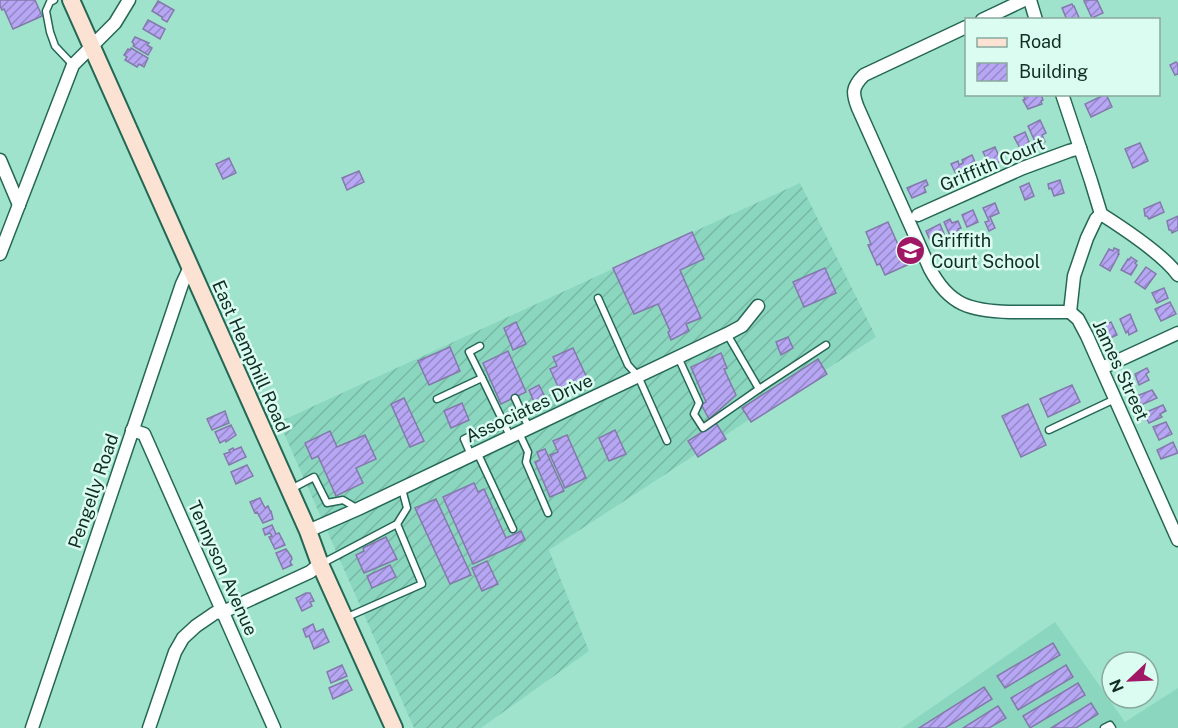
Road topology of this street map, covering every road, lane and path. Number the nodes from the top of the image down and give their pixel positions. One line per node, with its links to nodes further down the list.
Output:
1 (54, 0): 10 (lane)
2 (71, 0): 9 (street, East Hemphill Road)
3 (129, 0): 9 (street)
4 (1024, 0): 6 (street)
5 (1030, 0): 7 (street)
6 (986, 18)
7 (1035, 18)
8 (965, 27): 22 (street)
9 (92, 47): 10 (street); 18 (street, East Hemphill Road)
10 (73, 65): 14 (street)
11 (1063, 96): 12 (street)
12 (1080, 148): 15 (street); 16 (street, Griffith Court)
13 (0, 160): 14 (street)
14 (19, 205): 17 (street)
15 (1101, 214): 19 (street); 22 (street, James Street)
16 (918, 215)
17 (0, 254)
18 (190, 267): 36 (street, Pengelly Road); 42 (street, East Hemphill Road)
19 (1178, 275)
20 (598, 298): 29 (lane)
21 (758, 306): 24 (street, Associates Drive)
22 (1070, 312): 28 (street, James Street)
23 (1178, 333): 28 (street)
24 (727, 334): 27 (street, Associates Drive); 31 (lane)
25 (826, 345): 31 (lane)
26 (480, 346): 30 (lane)
27 (678, 357): 29 (street, Associates Drive); 31 (lane)
28 (1102, 368): 34 (street, James Street)
29 (638, 376): 38 (street, Associates Drive); 39 (lane)
30 (482, 378): 33 (lane); 35 (lane)
31 (759, 389)
32 (515, 398): 38 (lane)
33 (437, 399)
34 (1115, 399): 37 (lane); 48 (street, James Street)
35 (502, 421): 38 (lane); 40 (lane)
36 (132, 430): 50 (street, Tennyson Avenue); 52 (street, Pengelly Road)
37 (1049, 430)
38 (519, 432): 40 (street, Associates Drive); 44 (lane)
39 (667, 441)
40 (474, 454): 41 (street, Associates Drive); 46 (lane)
41 (402, 488): 43 (street, Associates Drive); 45 (lane)
42 (290, 490): 43 (lane); 47 (street, East Hemphill Road)
43 (358, 509): 47 (street, Associates Drive)
44 (548, 513)
45 (397, 524): 49 (lane); 51 (lane)
46 (513, 529)
47 (308, 531): 49 (street, East Hemphill Road)
48 (1178, 540)
49 (320, 564): 50 (street); 51 (street, East Hemphill Road)
50 (223, 612): 53 (street); 54 (street, Tennyson Avenue)
51 (345, 618): 55 (street, East Hemphill Road)
52 (32, 728)
53 (149, 728)
54 (274, 728)
55 (394, 728)
56 (1104, 728): 57 (lane)
57 (1112, 728)

